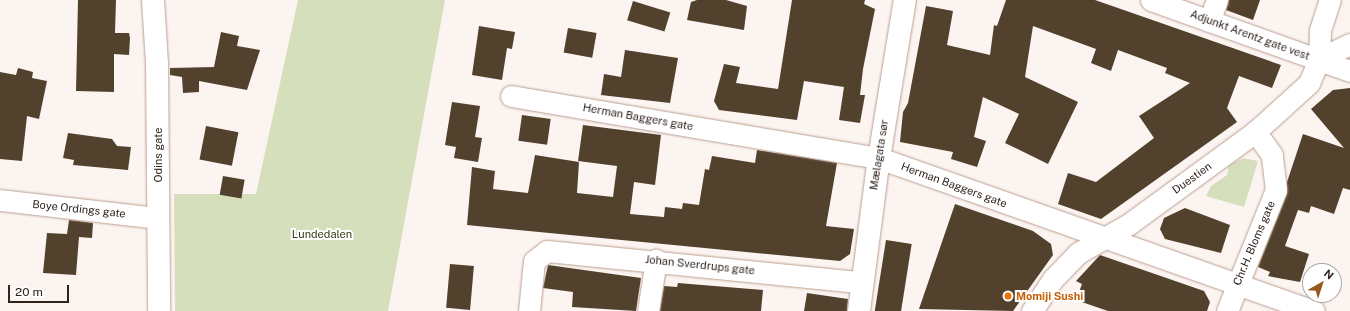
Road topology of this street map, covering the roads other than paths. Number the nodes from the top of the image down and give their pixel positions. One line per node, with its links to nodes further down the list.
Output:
1 (153, 0): 14 (street, Odins gate)
2 (905, 0): 12 (street, Mælagata sør)
3 (1151, 0): 6 (street, Adjunkt Arentz gate vest)
4 (1217, 0): 6 (street)
5 (1330, 0): 8 (street)
6 (1209, 21): 8 (street, Adjunkt Arentz gate vest)
7 (1350, 44): 8 (street)
8 (1319, 59): 9 (street, Adjunkt Arentz gate vest); 11 (street, Duestien)
9 (1350, 71)
10 (510, 96): 12 (street, Herman Baggers gate)
11 (1255, 132): 15 (street, Duestien); 18 (street, Chr.H. Bloms gate)
12 (879, 158): 15 (street, Herman Baggers gate); 17 (street, Mælagata sør)
13 (0, 200): 14 (street, Boye Ordings gate)
14 (158, 218): 19 (street, Odins gate)
15 (1102, 238): 18 (street, Herman Baggers gate); 23 (street, Duestien)
16 (656, 260): 17 (street, Johan Sverdrups gate); 20 (street, Johan Sverdrups gate); 21 (street)
17 (860, 282): 22 (street, Mælagata sør)
18 (1236, 284): 24 (street, Chr.H. Bloms gate); 25 (street, Herman Baggers gate)
19 (159, 311)
20 (529, 311)
21 (648, 311)
22 (859, 311)
23 (1032, 311)
24 (1227, 311)
25 (1314, 311)

